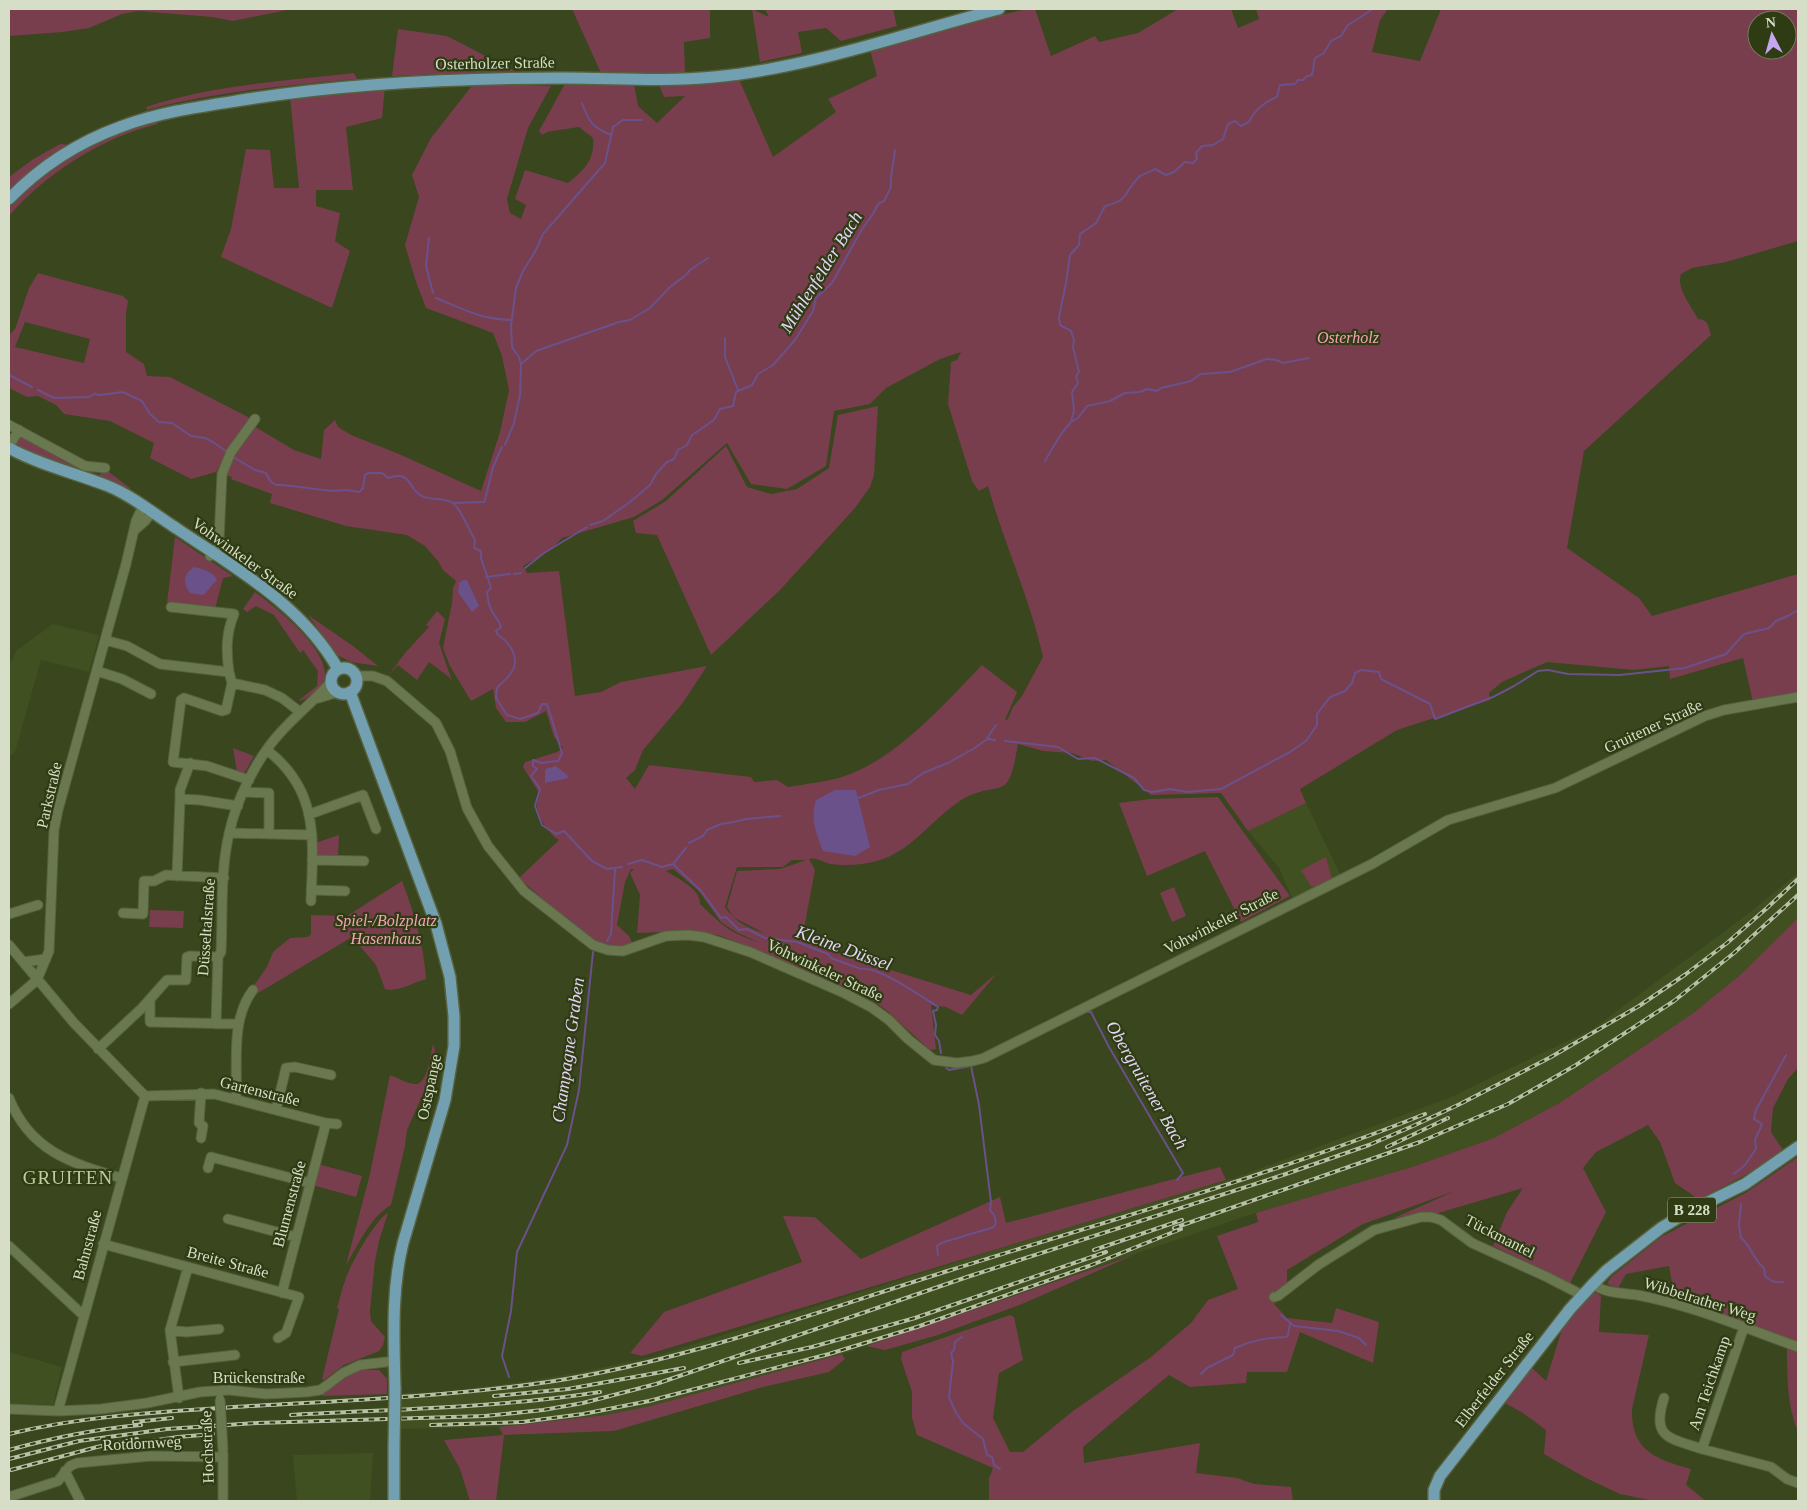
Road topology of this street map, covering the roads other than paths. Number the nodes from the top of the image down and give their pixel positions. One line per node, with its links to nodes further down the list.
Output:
1 (998, 9): 2 (main road, Osterholzer Straße)
2 (9, 199)
3 (255, 419): 9 (street)
4 (9, 425): 5 (street)
5 (19, 430): 6 (street); 7 (street)
6 (9, 447): 8 (main road, Vohwinkeler Straße)
7 (105, 468)
8 (147, 509): 9 (main road, Vohwinkeler Straße); 11 (street, Parkstraße)
9 (211, 555): 12 (main road, Vohwinkeler Straße)
10 (171, 606): 14 (street)
11 (105, 640): 13 (street, Parkstraße); 14 (street)
12 (338, 669): 15 (main road); 16 (main road)
13 (97, 671): 19 (street); 47 (street, Parkstraße)
14 (229, 672): 17 (street)
15 (356, 676): 18 (main road); 26 (street, Vohwinkeler Straße)
16 (331, 682): 18 (main road); 21 (street, Düsseltalstraße)
17 (232, 683): 22 (street); 24 (street)
18 (344, 692): 21 (street, Düsseltalstraße); 85 (main road, Ostspange)
19 (152, 694)
20 (1798, 697): 26 (street, Gruitener Straße)
21 (317, 698): 22 (street, Düsseltalstraße)
22 (300, 712): 23 (street, Düsseltalstraße)
23 (267, 750): 25 (street, Düsseltalstraße); 30 (street)
24 (190, 763): 25 (street); 28 (street)
25 (249, 780): 27 (street, Düsseltalstraße)
26 (1555, 788)
27 (243, 792): 29 (street, Düsseltalstraße); 33 (street)
28 (180, 799): 29 (street); 37 (street)
29 (238, 806): 32 (street, Düsseltalstraße)
30 (310, 814): 31 (street); 34 (street)
31 (376, 829)
32 (229, 833): 33 (street); 38 (street, Düsseltalstraße)
33 (269, 834): 34 (street)
34 (312, 834): 35 (street)
35 (312, 860): 36 (street); 39 (street)
36 (364, 861)
37 (177, 876): 38 (street); 43 (street)
38 (224, 878): 46 (street, Düsseltalstraße)
39 (311, 890): 40 (street); 41 (street)
40 (345, 891)
41 (311, 901)
42 (38, 905): 44 (street)
43 (122, 913)
44 (9, 914)
45 (9, 945): 48 (street)
46 (218, 956): 51 (street); 53 (street, Düsseltalstraße)
47 (46, 959): 48 (street); 49 (street, Parkstraße)
48 (23, 962): 49 (street)
49 (37, 980): 52 (street); 55 (street)
50 (253, 990): 54 (street)
51 (150, 1000): 53 (street); 55 (street)
52 (9, 1003)
53 (216, 1024): 54 (street)
54 (239, 1024): 60 (street)
55 (98, 1049): 58 (street)
56 (331, 1075): 61 (street)
57 (202, 1093): 58 (street, Gartenstraße); 60 (street, Gartenstraße); 64 (street)
58 (144, 1096): 67 (street, Bahnstraße)
59 (9, 1098): 67 (street)
60 (236, 1099): 61 (street, Gartenstraße)
61 (276, 1110): 62 (street, Gartenstraße)
62 (326, 1123): 63 (street, Gartenstraße); 68 (street, Blumenstraße)
63 (337, 1124)
64 (201, 1138)
65 (1798, 1147): 74 (main road, B 228)
66 (208, 1168): 68 (street)
67 (121, 1178): 71 (street, Bahnstraße)
68 (310, 1183): 70 (street, Blumenstraße)
69 (228, 1219): 70 (street)
70 (296, 1237): 75 (street, Blumenstraße)
71 (103, 1244): 73 (street, Breite Straße); 78 (street, Bahnstraße)
72 (9, 1246): 78 (street)
73 (188, 1267): 75 (street, Breite Straße); 80 (street)
74 (1592, 1284): 76 (main road, Elberfelder Straße / B 228); 79 (street, Wibbelrather Weg)
75 (282, 1293): 82 (street, Breite Straße)
76 (1582, 1295): 77 (street, Tückmantel); 100 (main road, Elberfelder Straße / B 228)
77 (1274, 1297)
78 (83, 1316): 91 (street, Bahnstraße)
79 (1744, 1327): 83 (street, Wibbelrather Weg); 92 (street, Am Teichkamp)
80 (170, 1330): 81 (street); 86 (street)
81 (219, 1330)
82 (278, 1338)
83 (1798, 1347)
84 (235, 1354): 86 (street)
85 (395, 1361): 87 (street, Brückenstraße); 99 (main road, Ostspange, bridge)
86 (173, 1362): 88 (street)
87 (220, 1395): 88 (street, Brückenstraße); 93 (street, Hochstraße, bridge)
88 (179, 1398): 91 (street, Brückenstraße)
89 (1664, 1398): 92 (street, Am Teichkamp)
90 (9, 1409): 91 (street, Brückenstraße)
91 (58, 1411)
92 (1702, 1449): 95 (street, Am Teichkamp)
93 (223, 1453): 94 (street, Rotdornweg); 98 (street, Hochstraße)
94 (65, 1471): 96 (street, Rotdornweg); 97 (street)
95 (1798, 1483)
96 (9, 1497)
97 (80, 1501)
98 (223, 1501)
99 (394, 1501)
100 (1434, 1501)

